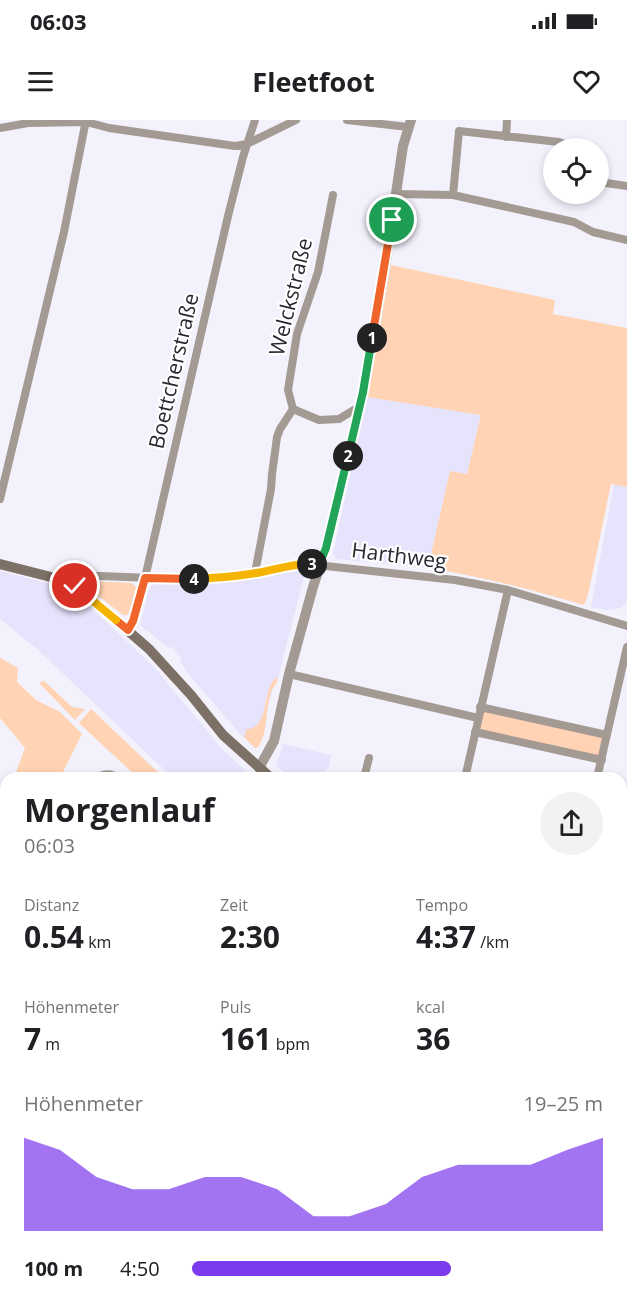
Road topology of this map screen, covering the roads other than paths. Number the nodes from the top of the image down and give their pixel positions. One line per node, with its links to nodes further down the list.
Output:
1 (255, 120): 10 (street, Boettcherstraße)
2 (296, 120): 10 (street)
3 (347, 120): 6 (street)
4 (507, 120): 8 (street)
5 (86, 121): 7 (street); 10 (street); 19 (street)
6 (410, 124): 13 (street)
7 (0, 128)
8 (506, 137): 9 (street); 15 (street)
9 (543, 140)
10 (248, 144): 24 (street, Boettcherstraße)
11 (609, 183): 12 (street)
12 (627, 186)
13 (396, 194): 15 (street); 17 (street)
14 (333, 195): 18 (street, Welckstraße)
15 (453, 195): 16 (street)
16 (627, 240)
17 (359, 407): 18 (street); 21 (street)
18 (293, 409): 22 (street)
19 (0, 499)
20 (0, 564): 23 (main road)
21 (319, 565): 22 (street, Harthweg); 25 (street, Harthweg); 30 (street)
22 (255, 573): 24 (street, Harthweg)
23 (55, 578): 24 (street, Harthweg); 27 (main road)
24 (145, 578): 27 (street, Boettcherstraße)
25 (507, 590): 26 (street, Harthweg); 31 (street)
26 (627, 626)
27 (128, 630): 37 (main road)
28 (627, 647): 29 (street)
29 (625, 665): 34 (street)
30 (289, 674): 32 (street); 37 (street)
31 (480, 707): 32 (street); 34 (street)
32 (478, 718): 33 (street)
33 (475, 732): 36 (street); 40 (street)
34 (607, 735): 36 (street)
35 (369, 758): 39 (street)
36 (602, 760): 41 (street)
37 (259, 768): 38 (main road)
38 (264, 772)
39 (365, 772)
40 (466, 772)
41 (599, 772)

